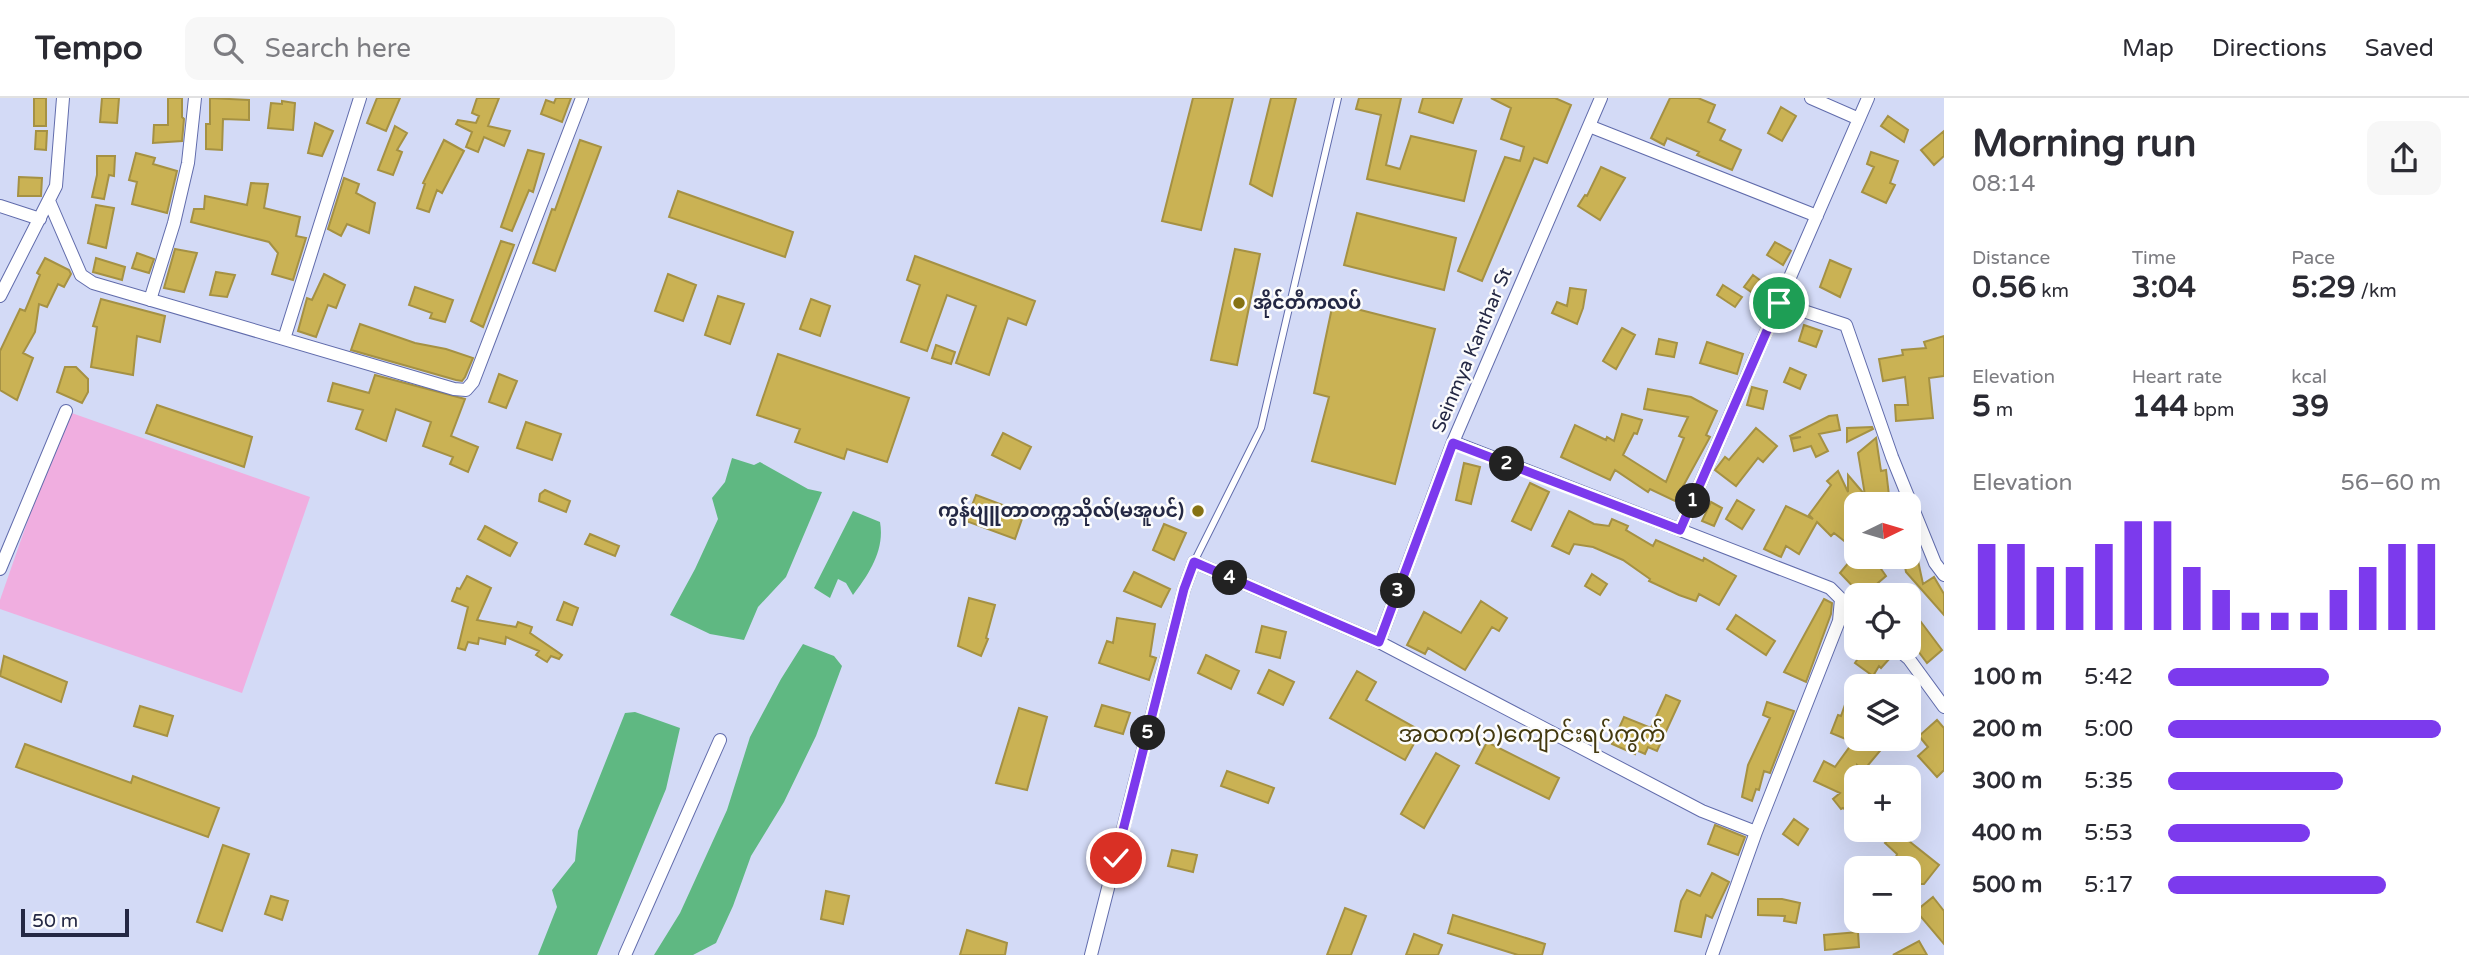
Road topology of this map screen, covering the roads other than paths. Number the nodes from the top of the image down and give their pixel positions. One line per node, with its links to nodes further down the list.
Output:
1 (63, 98): 11 (street)
2 (195, 98): 16 (street)
3 (360, 98): 18 (street)
4 (582, 98): 18 (street)
5 (1338, 98): 22 (lane)
6 (1601, 98): 10 (street, Seinmya Kanthar St)
7 (1811, 98): 9 (street)
8 (1868, 98): 9 (street)
9 (1859, 119): 13 (street)
10 (1589, 126): 13 (street); 20 (street, Seinmya Kanthar St)
11 (49, 201): 14 (street); 16 (street)
12 (0, 206): 14 (street)
13 (1817, 216): 17 (street)
14 (40, 219): 15 (street)
15 (0, 296)
16 (150, 300): 18 (street)
17 (1779, 303): 21 (street); 24 (street)
18 (284, 339)
19 (66, 411): 23 (street)
20 (1453, 443): 21 (street); 26 (street, Seinmya Kanthar St)
21 (1680, 530): 25 (street)
22 (1194, 562): 26 (street); 32 (street)
23 (0, 569)
24 (1944, 575)
25 (1842, 598): 30 (street)
26 (1379, 642): 30 (street)
27 (1910, 660): 28 (street)
28 (1944, 707)
29 (720, 740): 31 (street)
30 (1756, 832): 33 (street)
31 (625, 955)
32 (1091, 955)
33 (1712, 955)

